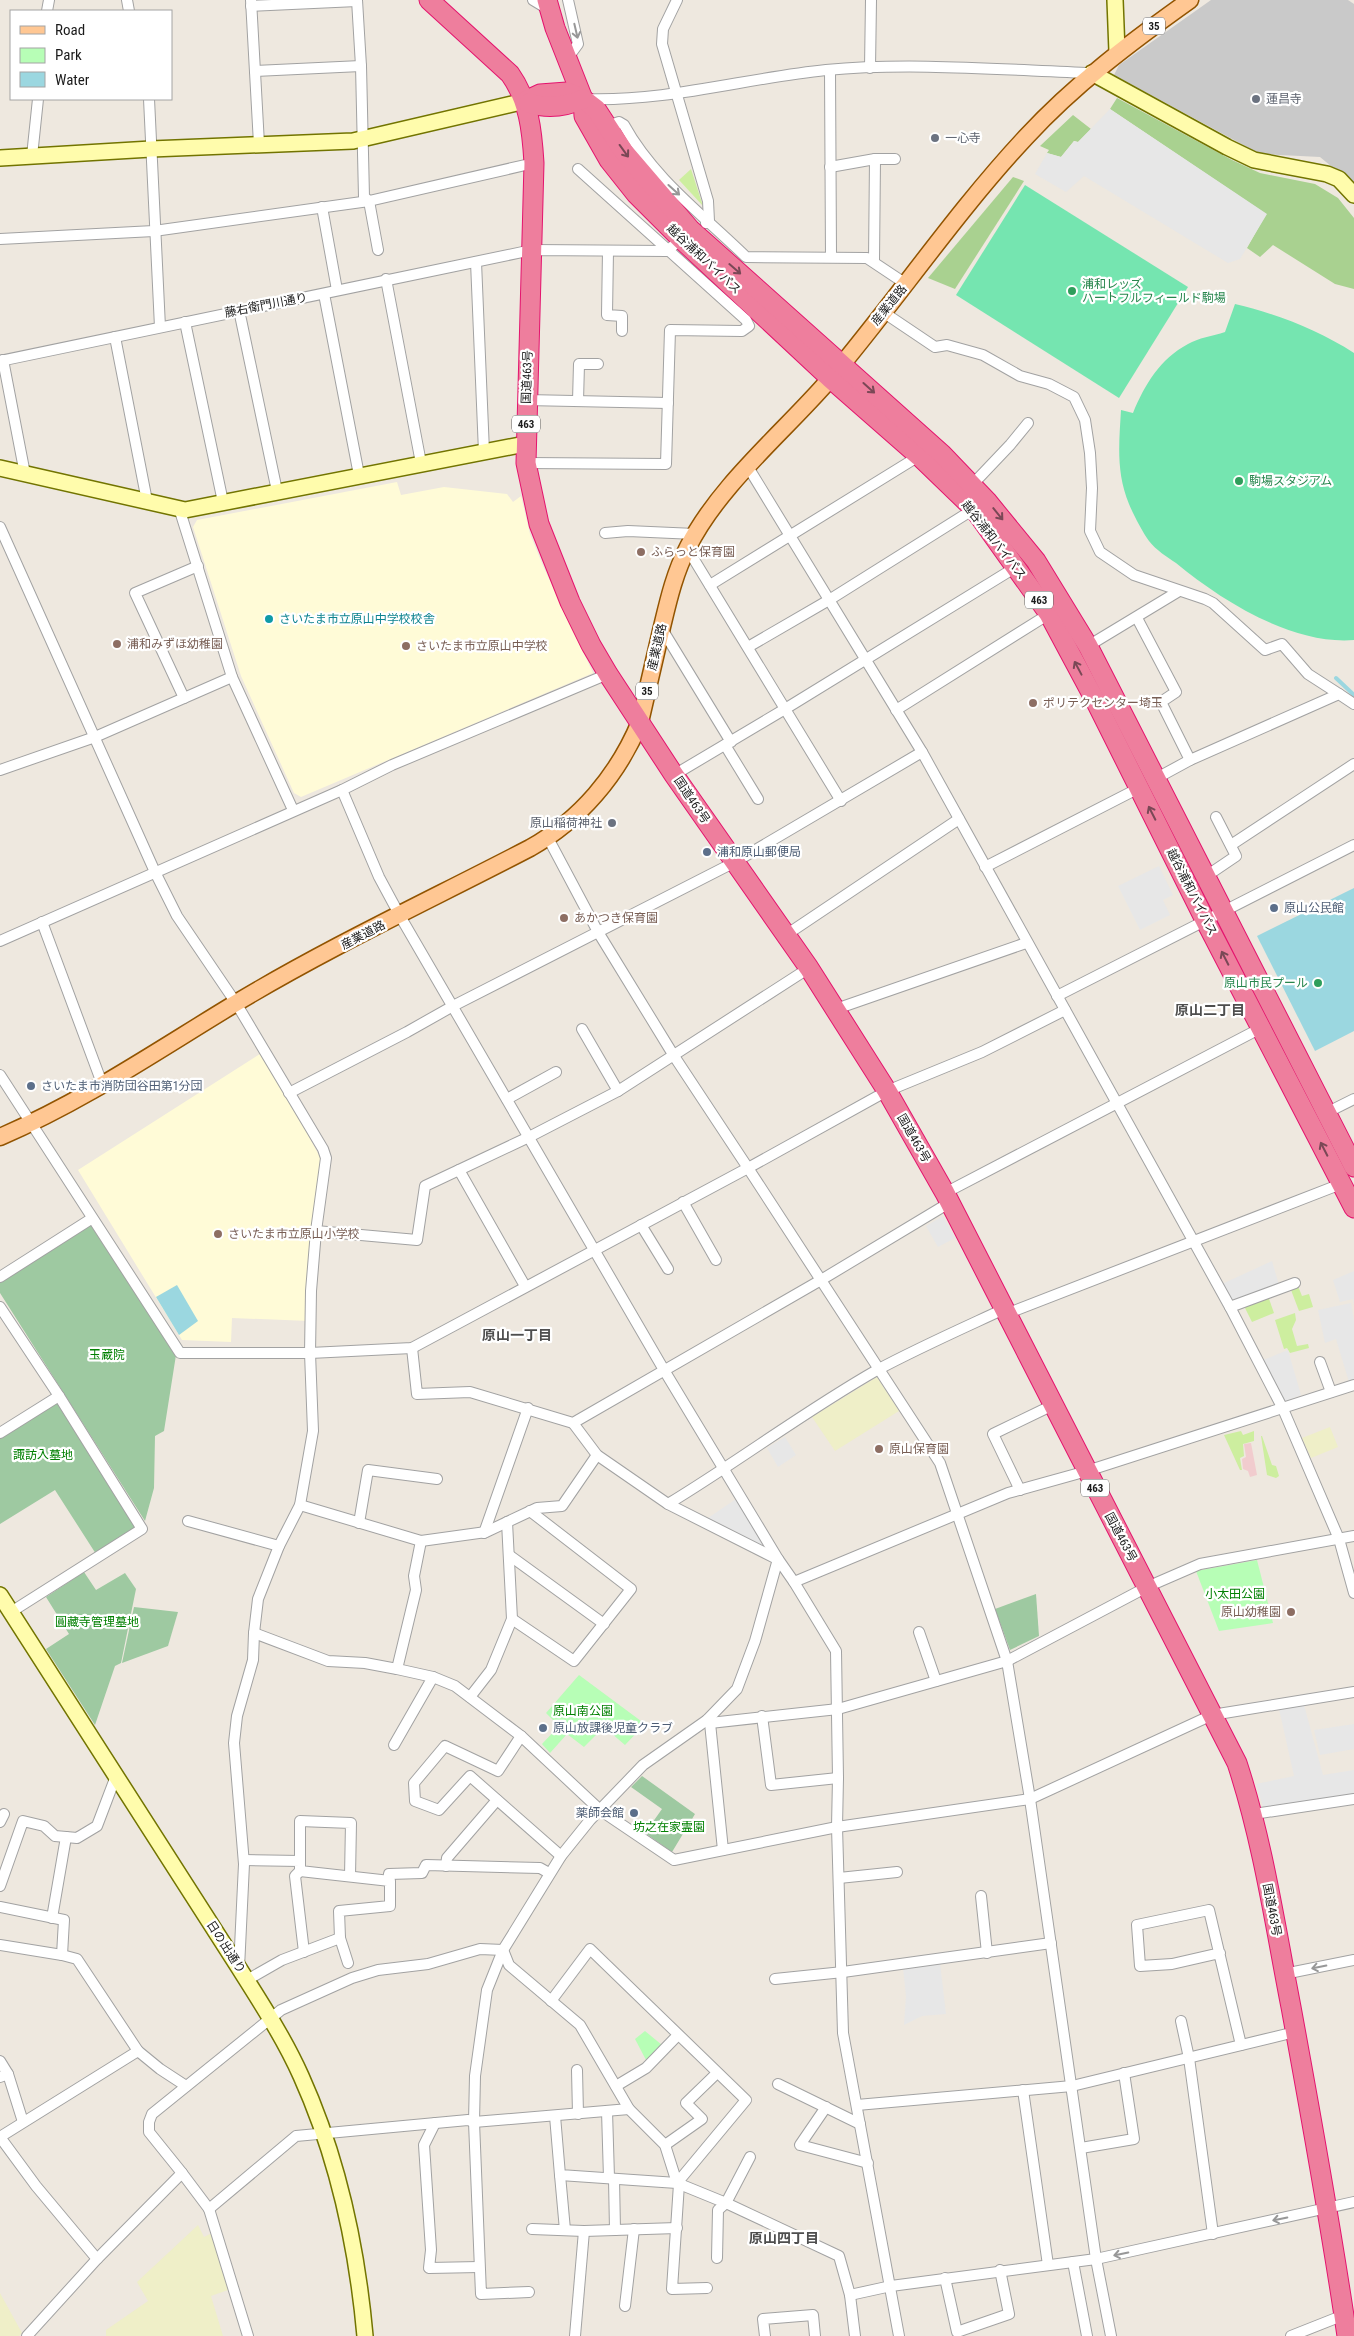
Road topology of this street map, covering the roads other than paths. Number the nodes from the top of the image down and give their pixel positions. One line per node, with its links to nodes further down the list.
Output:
1 (357, 0): 9 (street); 13 (street)
2 (430, 0): 22 (highway, 国道463号 / 463)
3 (533, 0): 10 (street)
4 (568, 0): 12 (street, one-way to 12)
5 (677, 0): 18 (street)
6 (871, 0): 14 (street)
7 (1115, 0): 11 (street)
8 (1190, 0): 11 (main road, 産業道路 / 35)
9 (251, 3): 15 (street)
10 (548, 5): 12 (highway, 越谷浦和バイパス / 463)
11 (1117, 52): 17 (main road, 産業道路 / 35)
12 (566, 60): 19 (highway, 越谷浦和バイパス / 463)
13 (361, 66): 15 (street); 24 (street)
14 (870, 68): 16 (street); 17 (street)
15 (255, 70): 25 (street)
16 (830, 70): 18 (street); 32 (street)
17 (1092, 73): 34 (street); 48 (main road, 産業道路 / 35)
18 (676, 94): 19 (street); 37 (street)
19 (583, 99): 22 (highway, 463); 23 (highway, 越谷浦和バイパス / 463); 40 (highway, 越谷浦和バイパス / 463)
20 (38, 100): 27 (street)
21 (149, 100): 26 (street)
22 (525, 101): 24 (street); 31 (highway, 国道463号 / 463)
23 (607, 126): 37 (street, one-way to 37); 40 (highway, 越谷浦和バイパス / 463, one-way to 40)
24 (363, 139): 25 (street); 35 (street)
25 (259, 144): 26 (street)
26 (151, 149): 27 (street); 38 (street)
27 (32, 156): 28 (street)
28 (0, 158)
29 (875, 159): 30 (street); 32 (street); 45 (street)
30 (895, 159)
31 (534, 162): 35 (street); 42 (highway, 国道463号 / 463)
32 (830, 167): 44 (street)
33 (578, 169): 40 (street)
34 (1354, 195)
35 (369, 201): 36 (street); 41 (street)
36 (322, 208): 38 (street); 49 (street)
37 (709, 221): 40 (street); 44 (street)
38 (154, 231): 39 (street); 54 (street)
39 (0, 239)
40 (680, 241): 43 (street, 藤右衛門川通り); 59 (highway, 越谷浦和バイパス / 463); 62 (street)
41 (378, 250)
42 (532, 250): 43 (street, 藤右衛門川通り); 46 (street, 藤右衛門川通り); 60 (highway, 国道463号 / 463)
43 (608, 251): 55 (street)
44 (831, 256): 45 (street)
45 (874, 261): 48 (street)
46 (476, 262): 47 (street, 藤右衛門川通り); 65 (street)
47 (386, 280): 49 (street, 藤右衛門川通り); 67 (street)
48 (906, 284): 52 (main road, 産業道路 / 35)
49 (337, 290): 50 (street, 藤右衛門川通り)
50 (324, 294): 51 (street, 藤右衛門川通り); 72 (street)
51 (239, 310): 53 (street, 藤右衛門川通り); 74 (street)
52 (883, 312): 59 (main road, 産業道路 / 35); 88 (street)
53 (186, 322): 54 (street, 藤右衛門川通り); 76 (street)
54 (160, 327): 56 (street, 藤右衛門川通り)
55 (622, 331)
56 (115, 337): 57 (street, 藤右衛門川通り); 75 (street)
57 (2, 361): 71 (street)
58 (598, 364): 61 (street)
59 (836, 371): 66 (highway, 越谷浦和バイパス / 463); 69 (main road, 産業道路 / 35); 73 (highway, 越谷浦和バイパス / 463, one-way to 73)
60 (526, 400): 61 (street); 64 (highway, 国道463号 / 463)
61 (578, 402): 62 (street)
62 (668, 403): 68 (street)
63 (1028, 423): 73 (street)
64 (526, 444): 65 (street); 68 (highway, 国道463号 / 463)
65 (484, 452): 67 (street)
66 (919, 456): 78 (highway, 越谷浦和バイパス / 463); 81 (street)
67 (421, 463): 72 (street)
68 (526, 463): 96 (highway, 国道463号 / 463)
69 (748, 467): 81 (street); 82 (main road, 産業道路 / 35)
70 (0, 468): 71 (street)
71 (25, 474): 75 (street)
72 (359, 475): 74 (street)
73 (972, 485): 93 (highway, 越谷浦和バイパス / 463, one-way to 93)
74 (277, 491): 76 (street)
75 (147, 501): 77 (street)
76 (223, 502): 77 (street)
77 (179, 508): 85 (street)
78 (974, 510): 86 (highway, 越谷浦和バイパス / 463); 89 (street)
79 (0, 527): 83 (street)
80 (606, 534): 82 (street)
81 (789, 535): 87 (street); 89 (street)
82 (691, 541): 87 (street); 92 (main road, 産業道路 / 35)
83 (11, 551): 84 (street); 104 (street)
84 (0, 553)
85 (198, 566): 97 (street); 99 (street)
86 (1016, 567): 90 (highway, 越谷浦和バイパス / 463); 95 (street)
87 (710, 585): 94 (street)
88 (1179, 591): 91 (street); 98 (street)
89 (829, 600): 94 (street); 95 (street)
90 (1049, 614): 102 (street); 111 (highway, 越谷浦和バイパス / 463, one-way to 90)
91 (1137, 618): 93 (street); 107 (street)
92 (662, 630): 103 (main road, 産業道路 / 35); 105 (street)
93 (1088, 646): 111 (highway, 越谷浦和バイパス / 463)
94 (748, 647): 101 (street)
95 (866, 660): 101 (street); 102 (street)
96 (608, 674): 103 (highway, 国道463号 / 463); 112 (street)
97 (232, 677): 99 (street); 115 (street)
98 (1339, 694): 100 (street); 107 (street)
99 (184, 698): 104 (street)
100 (1354, 704)
101 (785, 710): 105 (street); 114 (street)
102 (896, 710): 106 (street)
103 (640, 722): 110 (highway, 国道463号 / 463); 118 (main road, 産業道路 / 35)
104 (95, 737): 109 (street); 123 (street)
105 (728, 743): 110 (street); 113 (street)
106 (922, 752): 114 (street); 117 (street)
107 (1190, 760): 111 (street)
108 (1354, 764): 119 (street)
109 (0, 770)
110 (674, 775): 121 (highway, 国道463号 / 463)
111 (1147, 783): 122 (street); 124 (highway, 越谷浦和バイパス / 463); 127 (highway, 越谷浦和バイパス / 463, one-way to 111)
112 (342, 790): 115 (street); 126 (street)
113 (758, 799)
114 (841, 801): 121 (street)
115 (293, 810): 123 (street)
116 (1216, 817): 119 (street)
117 (959, 819): 122 (street); 130 (street)
118 (548, 838): 126 (main road, 産業道路 / 35); 129 (street)
119 (1231, 845): 124 (street)
120 (1354, 846): 125 (street)
121 (734, 862): 129 (street); 130 (highway, 国道463号 / 463)
122 (985, 866): 132 (street)
123 (155, 872): 128 (street); 135 (street)
124 (1205, 877): 125 (highway, 越谷浦和バイパス / 463)
125 (1222, 911): 127 (street); 151 (highway, 越谷浦和バイパス / 463)
126 (400, 916): 135 (main road, 産業道路 / 35); 136 (street)
127 (1205, 920): 134 (street); 139 (highway, 越谷浦和バイパス / 463, one-way to 127)
128 (42, 922): 131 (street); 144 (street)
129 (598, 932): 136 (street); 141 (street)
130 (786, 935): 133 (highway, 国道463号 / 463)
131 (0, 941)
132 (1026, 943): 134 (street); 137 (street)
133 (809, 968): 137 (highway, 国道463号 / 463); 141 (street)
134 (1057, 996): 138 (street)
135 (236, 1003): 144 (main road, 産業道路 / 35); 147 (street)
136 (453, 1006): 147 (street); 148 (street)
137 (836, 1009): 145 (highway, 国道463号 / 463)
138 (1065, 1010): 145 (street); 150 (street)
139 (1261, 1028): 150 (street); 152 (highway, 越谷浦和バイパス / 463)
140 (582, 1029): 146 (street)
141 (674, 1056): 146 (street); 157 (street)
142 (556, 1072): 148 (street)
143 (0, 1075): 153 (street)
144 (102, 1086): 153 (main road, 産業道路 / 35)
145 (887, 1090): 157 (street); 160 (highway, 国道463号 / 463)
146 (618, 1091): 155 (street)
147 (289, 1093): 165 (street)
148 (507, 1099): 155 (street)
149 (1354, 1099): 151 (street)
150 (1117, 1104): 160 (street); 166 (street)
151 (1327, 1112): 152 (street); 156 (highway, 越谷浦和バイパス / 463)
152 (1310, 1121): 159 (highway, 越谷浦和バイパス / 463, one-way to 152)
153 (31, 1124): 154 (main road, 産業道路 / 35); 163 (street)
154 (0, 1137)
155 (529, 1137): 158 (street); 167 (street)
156 (1354, 1167)
157 (748, 1168): 161 (street); 171 (street)
158 (458, 1170): 165 (street); 173 (street)
159 (1341, 1184): 162 (highway, 越谷浦和バイパス / 463); 166 (street)
160 (947, 1198): 171 (street); 176 (highway, 国道463号 / 463)
161 (683, 1202): 164 (street); 168 (street)
162 (1354, 1208)
163 (91, 1219): 170 (street); 178 (street)
164 (641, 1225): 167 (street); 169 (street)
165 (316, 1231): 178 (street)
166 (1192, 1241): 174 (street); 176 (street)
167 (595, 1251): 173 (street); 180 (street)
168 (716, 1260)
169 (668, 1269)
170 (0, 1277)
171 (821, 1280): 180 (street); 181 (street)
172 (1294, 1283): 174 (street)
173 (526, 1286): 177 (street)
174 (1230, 1307): 187 (street)
175 (0, 1308): 184 (street)
176 (1005, 1311): 181 (street); 185 (highway, 国道463号 / 463)
177 (412, 1348): 178 (street); 186 (street)
178 (310, 1353): 196 (street)
179 (1320, 1362): 183 (street)
180 (664, 1370): 188 (street); 191 (street)
181 (877, 1370): 191 (street); 198 (street)
182 (1354, 1385): 183 (street)
183 (1331, 1392): 187 (street)
184 (59, 1396): 189 (street); 213 (street)
185 (1053, 1405): 192 (highway, 国道463号 / 463); 194 (street)
186 (528, 1408): 188 (street); 202 (street)
187 (1283, 1408): 192 (street); 204 (street)
188 (573, 1423): 190 (street)
189 (0, 1433)
190 (597, 1455): 195 (street); 197 (street)
191 (724, 1470): 195 (street); 208 (street)
192 (1087, 1471): 194 (street); 210 (highway, 国道463号 / 463)
193 (437, 1479): 201 (street)
194 (1020, 1490): 198 (street)
195 (668, 1504): 208 (street)
196 (300, 1505): 201 (street); 206 (street)
197 (530, 1511): 200 (street); 215 (street)
198 (957, 1516): 209 (street); 218 (street)
199 (188, 1521): 206 (street)
200 (507, 1522): 202 (street); 207 (street)
201 (359, 1523): 205 (street)
202 (484, 1533): 205 (street)
203 (1354, 1536): 204 (street)
204 (1339, 1539): 210 (street); 211 (street)
205 (421, 1541): 219 (street)
206 (280, 1546): 217 (street)
207 (509, 1555): 214 (street); 215 (street)
208 (778, 1559): 209 (street); 227 (street)
209 (794, 1582): 224 (street)
210 (1147, 1587): 218 (street); 225 (highway, 国道463号 / 463)
211 (1354, 1593)
212 (0, 1595): 213 (street, 日の出通り)
213 (11, 1612): 230 (street, 日の出通り)
214 (512, 1619): 215 (street); 223 (street)
215 (604, 1624)
216 (919, 1632): 221 (street)
217 (254, 1633): 219 (street); 241 (street)
218 (1006, 1661): 221 (street); 232 (street)
219 (397, 1670): 220 (street)
220 (433, 1677): 223 (street); 229 (street)
221 (936, 1681): 224 (street)
222 (1354, 1692): 225 (street)
223 (470, 1697): 228 (street)
224 (838, 1709): 226 (street); 231 (street)
225 (1212, 1715): 232 (street); 236 (highway, 国道463号 / 463)
226 (762, 1716): 227 (street); 231 (street)
227 (708, 1721): 235 (street); 239 (street)
228 (521, 1736): 234 (street); 235 (street)
229 (394, 1745)
230 (116, 1776): 238 (street); 264 (street, 日の出通り)
231 (838, 1778): 237 (street)
232 (1030, 1799): 237 (street); 254 (street)
233 (1354, 1799): 236 (street)
234 (497, 1800): 240 (street); 243 (street)
235 (600, 1810): 239 (street); 240 (street)
236 (1254, 1814): 265 (highway, 国道463号 / 463)
237 (837, 1828): 239 (street); 247 (street)
238 (66, 1837): 249 (street); 252 (street)
239 (723, 1850)
240 (560, 1856): 245 (street)
241 (244, 1860): 242 (street); 264 (street)
242 (300, 1866): 246 (street); 246 (street); 257 (street)
243 (446, 1866): 245 (street); 248 (street)
244 (896, 1872): 247 (street)
245 (549, 1873): 256 (street)
246 (350, 1876): 248 (street)
247 (839, 1878): 263 (street)
248 (388, 1880): 253 (street)
249 (0, 1886)
250 (981, 1896): 258 (street)
251 (0, 1907): 252 (street)
252 (52, 1918): 260 (street)
253 (340, 1938): 257 (street); 262 (street)
254 (1051, 1943): 258 (street); 283 (street)
255 (0, 1945): 260 (street)
256 (503, 1950): 267 (street); 268 (street); 292 (street)
257 (304, 1952): 264 (street)
258 (987, 1953): 263 (street)
259 (1220, 1953): 259 (street); 272 (street)
260 (62, 1955): 273 (street)
261 (1354, 1960): 265 (street, one-way to 265)
262 (348, 1963)
263 (843, 1972): 266 (street); 285 (street)
264 (243, 1974): 268 (street, 日の出通り)
265 (1284, 1974): 270 (highway, 国道463号 / 463)
266 (775, 1979)
267 (551, 2001): 271 (street); 282 (street)
268 (270, 2018): 281 (street); 295 (street, 日の出通り)
269 (1181, 2021): 274 (street)
270 (1295, 2032): 272 (street); 308 (highway, 国道463号 / 463)
271 (678, 2035): 277 (street); 282 (street)
272 (1241, 2045): 274 (street)
273 (138, 2051): 281 (street); 291 (street)
274 (1189, 2058): 278 (street); 315 (street)
275 (0, 2061): 279 (street)
276 (578, 2070): 289 (street)
277 (717, 2072): 297 (street); 304 (street)
278 (1124, 2073): 283 (street); 298 (street)
279 (4, 2075): 291 (street)
280 (778, 2084): 286 (street)
281 (186, 2086): 301 (street)
282 (616, 2086): 287 (street)
283 (1072, 2086): 284 (street); 298 (street)
284 (1023, 2090): 285 (street); 320 (street)
285 (857, 2105): 294 (street)
286 (826, 2107): 294 (street); 300 (street)
287 (629, 2109): 288 (street); 297 (street)
288 (607, 2111): 289 (street); 303 (street)
289 (578, 2114): 290 (street)
290 (555, 2116): 292 (street); 302 (street)
291 (23, 2122): 296 (street)
292 (474, 2122): 293 (street); 321 (street)
293 (435, 2123): 295 (street); 321 (street)
294 (860, 2124): 300 (street)
295 (323, 2133): 307 (street); 332 (street, 日の出通り)
296 (0, 2137): 317 (street)
297 (665, 2145): 304 (street)
298 (1081, 2148): 318 (street)
299 (750, 2157): 306 (street)
300 (868, 2163): 324 (street)
301 (182, 2173): 307 (street); 317 (street)
302 (560, 2174): 303 (street); 311 (street)
303 (611, 2178): 304 (street); 312 (street)
304 (678, 2184): 306 (street); 309 (street)
305 (1354, 2202): 308 (street)
306 (726, 2203): 316 (street); 327 (street)
307 (209, 2209): 331 (street)
308 (1328, 2209): 315 (street, one-way to 315); 329 (highway, 国道463号 / 463)
309 (677, 2228): 313 (street); 325 (street)
310 (532, 2229): 311 (street)
311 (565, 2230): 314 (street)
312 (614, 2230): 313 (street); 314 (street)
313 (634, 2230): 328 (street)
314 (584, 2231): 333 (street)
315 (1213, 2234): 318 (street, one-way to 318)
316 (717, 2258)
317 (97, 2259): 330 (street)
318 (1096, 2259): 319 (street); 339 (street)
319 (1073, 2262): 320 (street); 338 (street)
320 (1048, 2265): 322 (street)
321 (480, 2267): 326 (street)
322 (1000, 2270): 323 (street); 323 (street)
323 (945, 2278): 324 (street)
324 (891, 2286): 327 (street); 337 (street)
325 (707, 2288)
326 (529, 2292)
327 (850, 2295): 336 (street)
328 (625, 2306)
329 (1347, 2308): 340 (street); 341 (highway, 国道463号 / 463)
330 (27, 2336)
331 (248, 2336)
332 (365, 2336)
333 (575, 2336)
334 (765, 2336): 335 (street)
335 (815, 2336)
336 (855, 2336)
337 (898, 2336)
338 (1087, 2336)
339 (1110, 2336)
340 (1291, 2336)
341 (1347, 2336)

